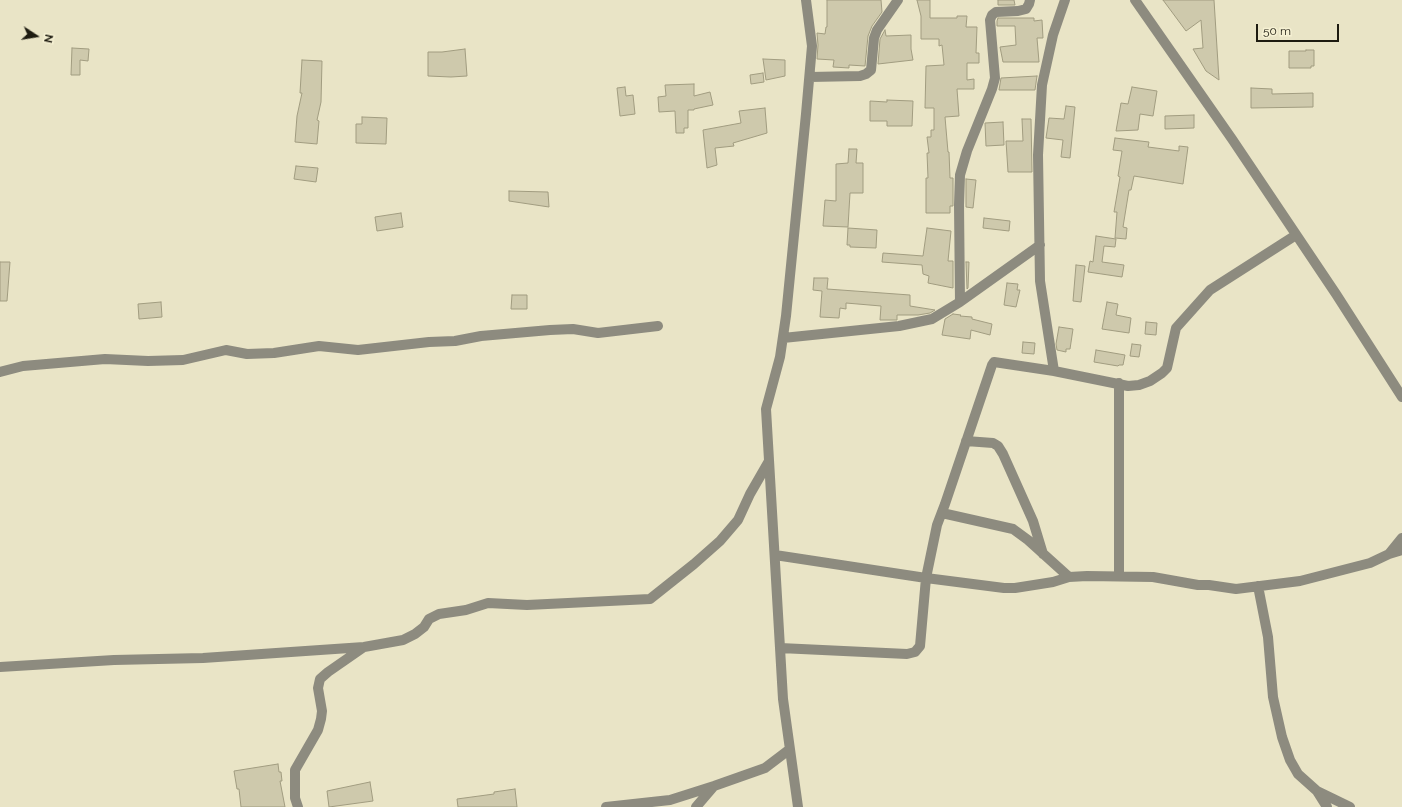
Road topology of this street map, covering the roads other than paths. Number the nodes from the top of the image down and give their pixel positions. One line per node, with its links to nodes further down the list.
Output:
1 (806, 0): 6 (street)
2 (898, 0): 6 (street)
3 (1030, 0): 9 (street)
4 (1065, 0): 8 (street)
5 (1135, 0): 7 (street)
6 (810, 77): 11 (street)
7 (1296, 235): 14 (street); 15 (street)
8 (1040, 245): 9 (street); 12 (street)
9 (960, 302): 11 (street)
10 (658, 326): 13 (street)
11 (783, 338): 17 (street)
12 (1054, 371): 14 (street); 16 (street)
13 (0, 372)
14 (1119, 383): 24 (street)
15 (1402, 397)
16 (966, 441): 18 (street); 21 (street)
17 (769, 461): 23 (street); 28 (street)
18 (942, 513): 21 (street); 26 (street)
19 (1402, 538): 22 (street)
20 (1402, 550): 22 (street)
21 (1043, 554): 25 (street)
22 (1389, 554): 27 (street)
23 (774, 556): 26 (street); 29 (street)
24 (1119, 576): 25 (street); 27 (street)
25 (1069, 577): 26 (street)
26 (926, 578): 29 (street)
27 (1258, 586): 33 (street)
28 (364, 647): 30 (street); 34 (street)
29 (780, 648): 31 (street)
30 (0, 667)
31 (790, 749): 32 (street); 37 (street)
32 (714, 786): 35 (street); 36 (street)
33 (1317, 791): 38 (street); 39 (street)
34 (298, 807)
35 (606, 807)
36 (696, 807)
37 (798, 807)
38 (1327, 807)
39 (1350, 807)

